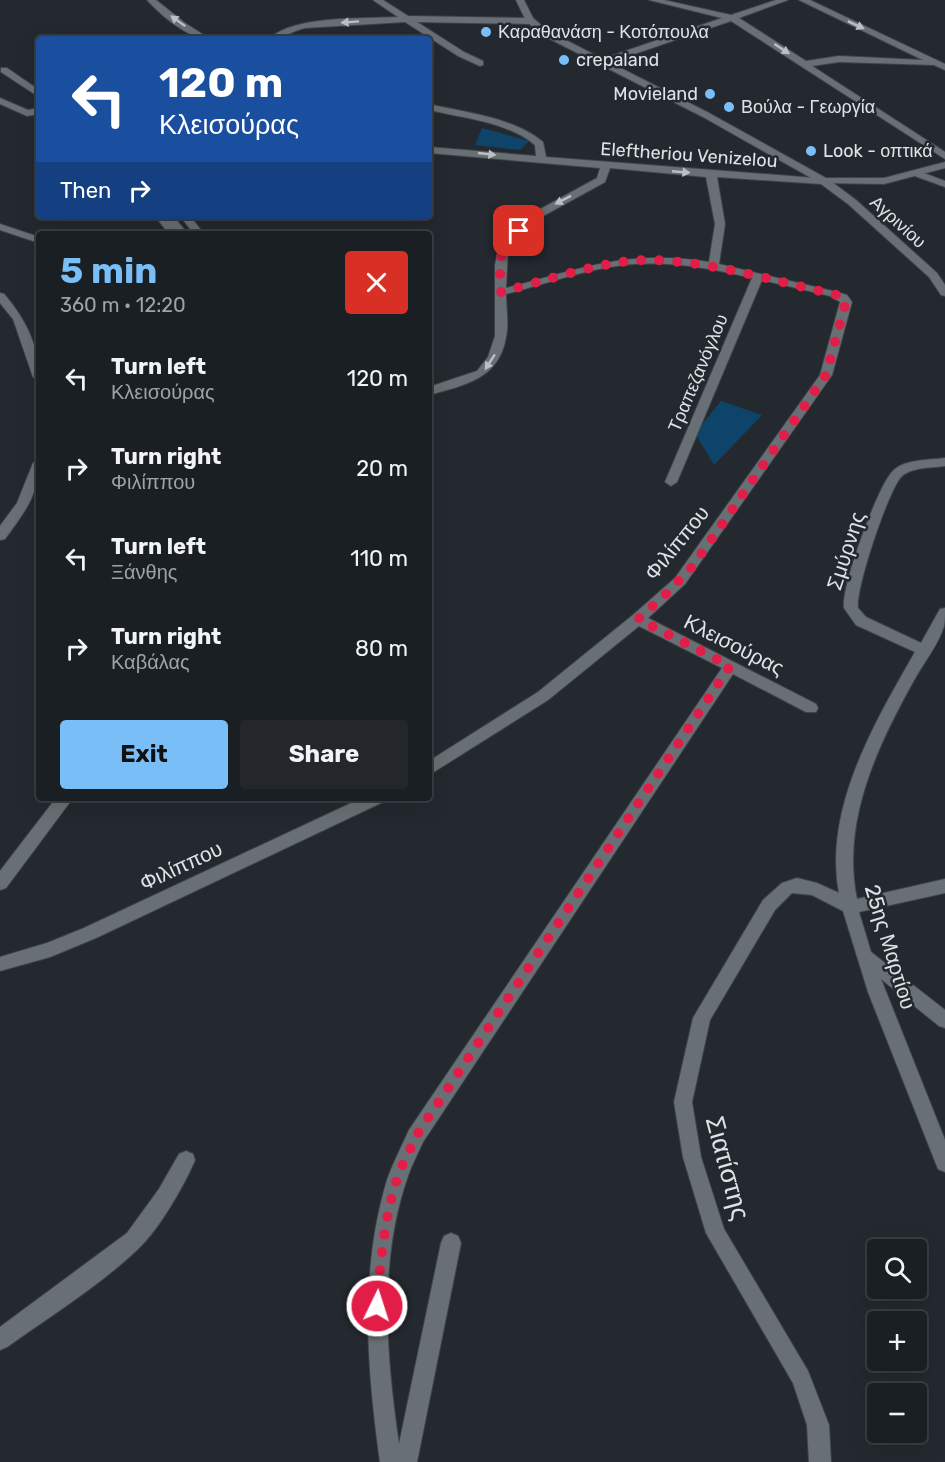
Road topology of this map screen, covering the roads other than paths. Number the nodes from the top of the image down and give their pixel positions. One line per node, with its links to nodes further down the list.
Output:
1 (151, 0): 10 (street, one-way to 1)
2 (377, 0): 8 (street)
3 (520, 0): 9 (street)
4 (653, 0): 7 (street)
5 (784, 0): 7 (street)
6 (803, 0): 15 (street, one-way to 15)
7 (733, 18): 12 (street); 14 (street, one-way to 14)
8 (408, 19): 9 (street); 11 (street, one-way to 11); 13 (street)
9 (530, 21): 12 (street, Αγρινίου)
10 (202, 36)
11 (277, 36)
12 (602, 62): 29 (street, Αγρινίου)
13 (480, 63)
14 (805, 64): 15 (street); 23 (street)
15 (942, 64)
16 (2, 69): 17 (street); 18 (street)
17 (36, 81)
18 (36, 92)
19 (0, 101): 21 (street)
20 (432, 108): 24 (street)
21 (36, 112)
22 (432, 150): 24 (street, Eleftheriou Venizelou, one-way to 24)
23 (945, 156)
24 (542, 160): 26 (street, Eleftheriou Venizelou)
25 (945, 165): 27 (street, Eleftheriou Venizelou)
26 (606, 166): 28 (street, Eleftheriou Venizelou, one-way to 28); 43 (street, one-way to 43)
27 (916, 173): 29 (street, Eleftheriou Venizelou); 30 (street)
28 (711, 174): 29 (street, Eleftheriou Venizelou); 41 (street)
29 (824, 181): 44 (street, Αγρινίου)
30 (945, 184)
31 (162, 219): 36 (street)
32 (170, 219): 37 (street)
33 (178, 219): 38 (street)
34 (187, 219): 39 (street)
35 (0, 227): 40 (street)
36 (172, 231)
37 (180, 231)
38 (188, 231)
39 (197, 231)
40 (36, 239)
41 (712, 268): 42 (street); 43 (street)
42 (758, 277): 50 (street, Τραπεζανόγλου); 53 (street, Φιλίππου)
43 (501, 292): 47 (street, one-way to 47)
44 (945, 293)
45 (0, 296): 46 (street)
46 (36, 369)
47 (432, 390)
48 (945, 462): 54 (street, Σμύρνης)
49 (36, 471): 51 (street)
50 (671, 482)
51 (0, 536)
52 (945, 613): 54 (street, 25ης Μαρτίου)
53 (638, 619): 55 (street, Κλεισούρας); 57 (street, Φιλίππου)
54 (924, 650): 62 (street, 25ης Μαρτίου)
55 (730, 666): 56 (street, Κλεισούρας); 70 (street)
56 (811, 708)
57 (432, 767)
58 (63, 801): 60 (street)
59 (371, 801): 64 (street, Φιλίππου)
60 (0, 883)
61 (945, 886): 62 (street)
62 (850, 907): 63 (street, 25ης Μαρτίου); 72 (street, Σιατίστης)
63 (864, 956): 65 (street); 67 (street, 25ης Μαρτίου)
64 (0, 964)
65 (945, 1020)
66 (186, 1160): 69 (street)
67 (945, 1163)
68 (451, 1243): 71 (street)
69 (0, 1340)
70 (391, 1462)
71 (406, 1462)
72 (820, 1462)

